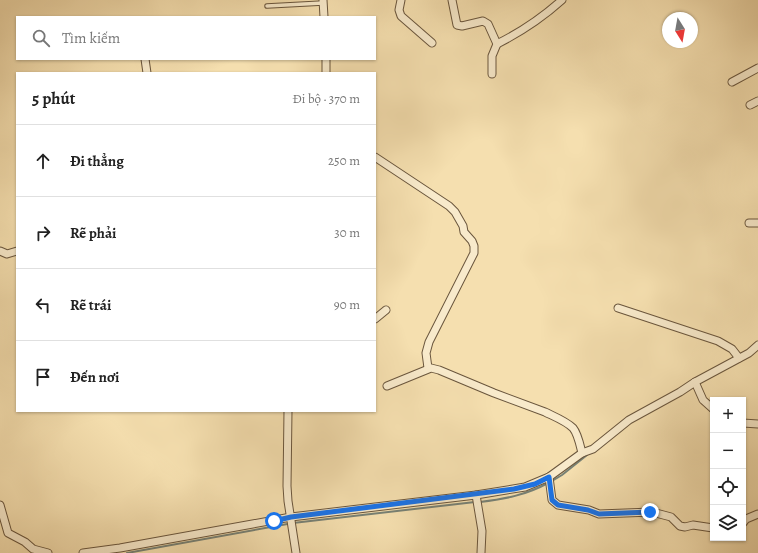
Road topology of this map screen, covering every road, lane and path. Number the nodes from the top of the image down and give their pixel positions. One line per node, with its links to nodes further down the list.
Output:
1 (401, 0): 7 (street)
2 (452, 0): 8 (street)
3 (562, 0): 8 (street)
4 (323, 2): 5 (lane); 6 (street)
5 (267, 6)
6 (324, 16)
7 (432, 43)
8 (497, 44): 14 (street)
9 (146, 60): 12 (street)
10 (326, 60): 13 (street)
11 (758, 68): 15 (street)
12 (148, 72)
13 (326, 72)
14 (492, 74)
15 (732, 82)
16 (758, 101): 17 (street)
17 (750, 104)
18 (376, 158): 28 (street)
19 (749, 223): 20 (street)
20 (758, 223)
21 (16, 252): 22 (street)
22 (2, 255)
23 (618, 308): 27 (street)
24 (386, 310): 25 (street)
25 (376, 319)
26 (758, 345): 27 (street)
27 (739, 358): 30 (street)
28 (428, 368): 29 (street); 35 (street)
29 (387, 386)
30 (698, 386): 31 (street); 35 (street)
31 (710, 406)
32 (288, 412): 41 (street)
33 (746, 423): 34 (street)
34 (758, 424)
35 (582, 453): 36 (street)
36 (550, 481): 37 (street); 42 (street)
37 (477, 498): 41 (street); 47 (street)
38 (0, 505): 44 (street)
39 (758, 514): 40 (street)
40 (746, 519)
41 (292, 522): 43 (street); 46 (street)
42 (710, 528)
43 (120, 551): 45 (street)
44 (48, 553)
45 (84, 553)
46 (296, 553)
47 (481, 553)

